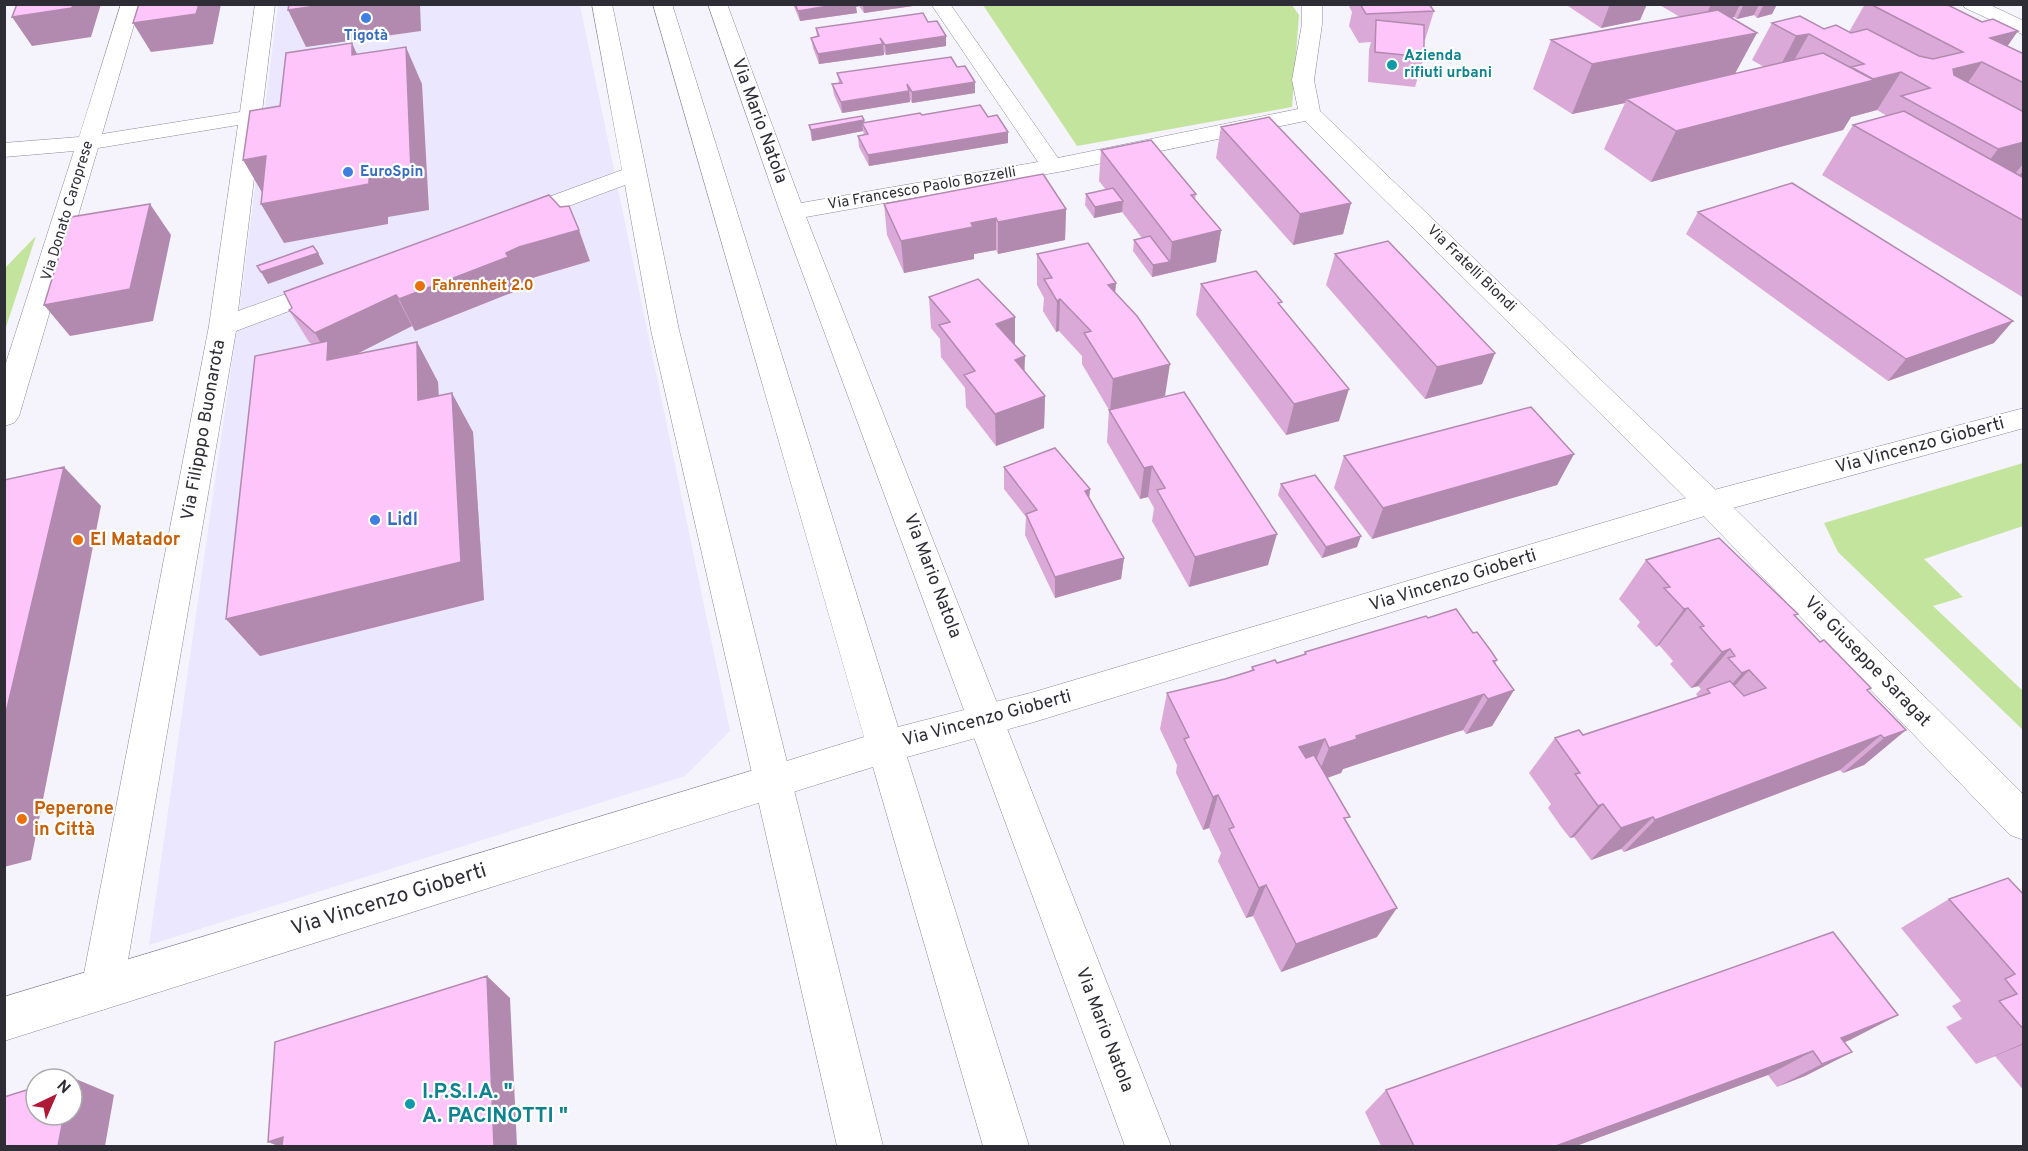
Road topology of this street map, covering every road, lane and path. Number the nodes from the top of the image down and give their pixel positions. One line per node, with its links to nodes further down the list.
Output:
1 (132, 4): 12 (street, Via Donato Caroprese)
2 (265, 4): 11 (street, Via Filipppo Buonarota)
3 (602, 4): 15 (street)
4 (662, 4): 24 (street)
5 (717, 4): 16 (street, Via Mario Natola)
6 (940, 4): 14 (street)
7 (1312, 4): 10 (street)
8 (1972, 4): 9 (street)
9 (2024, 29)
10 (1310, 113): 14 (street, Via Francesco Paolo Bozzelli); 22 (street, Via Fratelli Biondi)
11 (249, 117): 12 (street); 19 (street, Via Filipppo Buonarota)
12 (89, 142): 13 (street); 20 (street, Via Donato Caroprese)
13 (4, 150)
14 (1052, 166): 16 (street, Via Francesco Paolo Bozzelli)
15 (633, 174): 17 (street); 25 (street)
16 (792, 212): 23 (street, Via Mario Natola)
17 (489, 228)
18 (356, 277): 19 (street, Via Filipppo Buonarota)
19 (223, 326): 27 (street, Via Filipppo Buonarota)
20 (4, 416)
21 (2024, 418): 22 (street, Via Vincenzo Gioberti)
22 (1710, 503): 23 (street, Via Vincenzo Gioberti); 26 (street, Via Giuseppe Saragat)
23 (988, 720): 24 (street, Via Vincenzo Gioberti); 31 (street, Via Mario Natola)
24 (884, 747): 25 (street, Via Vincenzo Gioberti); 30 (street)
25 (774, 781): 27 (street, Via Vincenzo Gioberti); 29 (street)
26 (2024, 822)
27 (102, 989): 28 (street, Via Vincenzo Gioberti)
28 (4, 1019)
29 (860, 1146)
30 (1006, 1146)
31 (1148, 1146)

